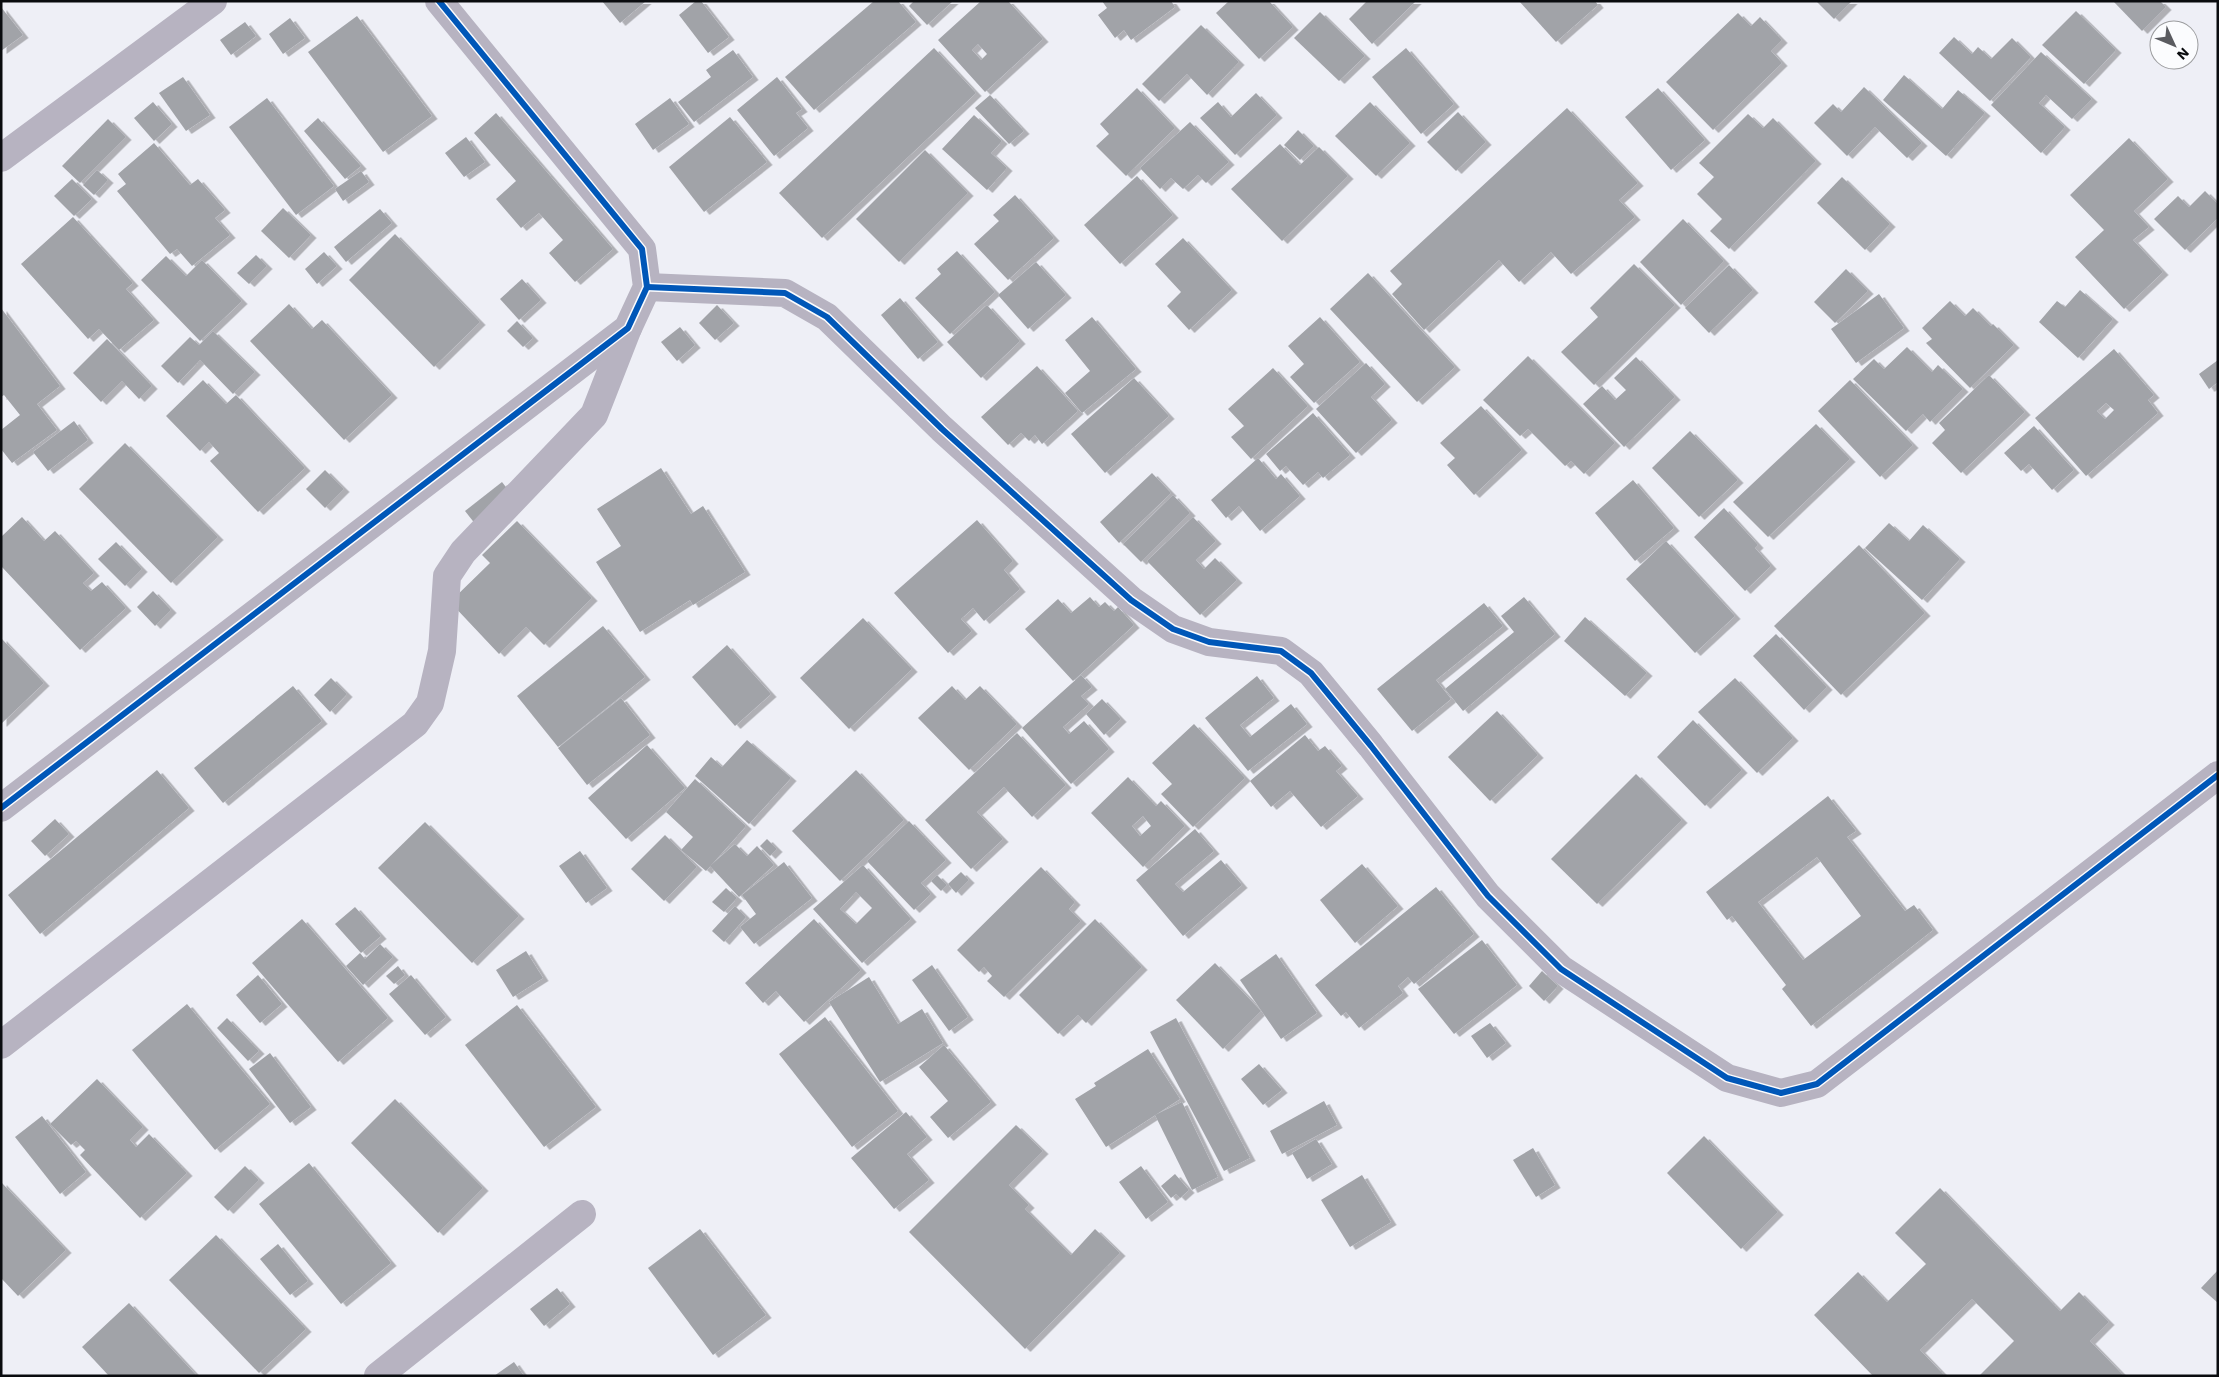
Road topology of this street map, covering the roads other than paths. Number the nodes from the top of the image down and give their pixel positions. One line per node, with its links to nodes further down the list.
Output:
1 (213, 1): 3 (street)
2 (439, 1): 4 (street)
3 (1, 158)
4 (647, 287): 5 (street); 6 (street)
5 (628, 328): 7 (street); 8 (street)
6 (2218, 775)
7 (1, 808)
8 (1, 1045)
9 (582, 1214): 10 (street)
10 (378, 1376)

